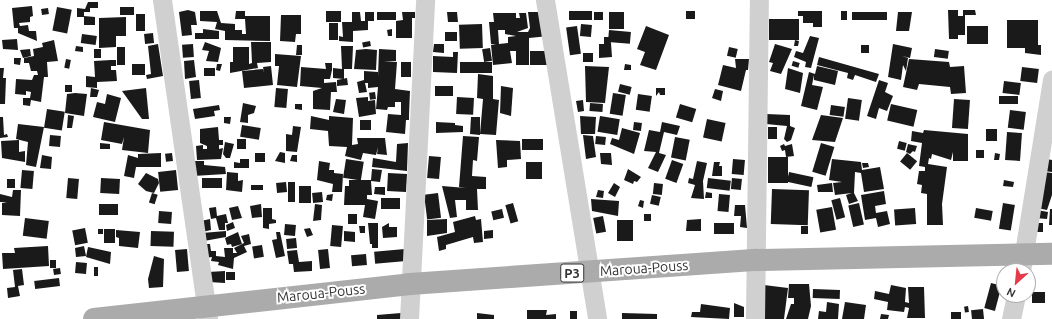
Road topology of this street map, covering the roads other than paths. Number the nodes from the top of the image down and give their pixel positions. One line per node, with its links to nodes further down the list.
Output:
1 (162, 0): 12 (street)
2 (425, 0): 10 (street)
3 (545, 0): 9 (street)
4 (759, 0): 7 (street)
5 (1052, 79): 8 (street)
6 (1052, 254): 8 (main road, Maroua-Pouss / P3)
7 (757, 260): 8 (main road, Maroua-Pouss / P3); 9 (main road, Maroua-Pouss / P3); 16 (street)
8 (1022, 263)
9 (590, 272): 10 (main road, Maroua-Pouss / P3); 15 (street)
10 (410, 284): 12 (main road, Maroua-Pouss / P3); 14 (street)
11 (1014, 303): 17 (street)
12 (208, 312): 13 (main road, Maroua-Pouss / P3)
13 (94, 319)
14 (409, 319)
15 (597, 319)
16 (755, 319)
17 (1011, 319)

